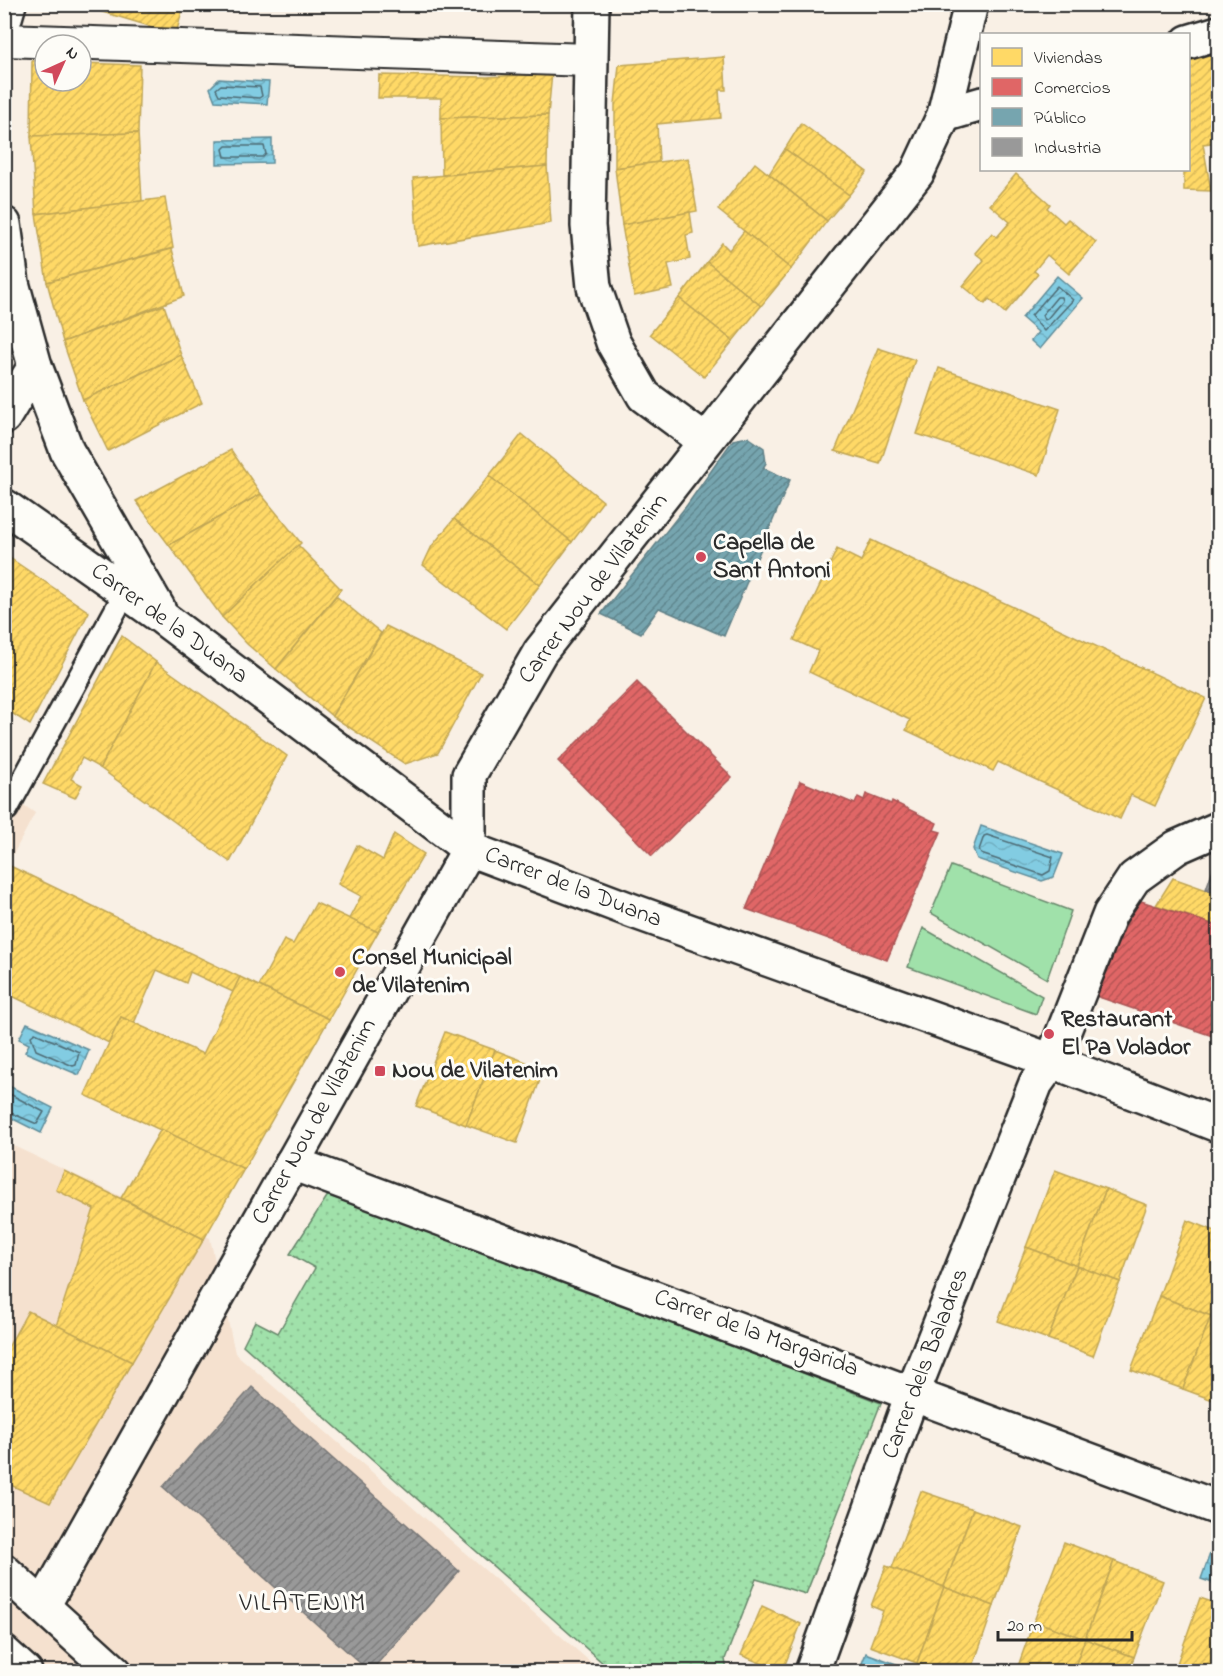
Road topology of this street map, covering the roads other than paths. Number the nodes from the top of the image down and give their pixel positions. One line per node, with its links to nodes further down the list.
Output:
1 (9, 4): 4 (main road)
2 (592, 4): 8 (main road)
3 (971, 4): 10 (main road, Carrer Nou de Vilatenim)
4 (4, 21)
5 (1218, 33): 7 (main road)
6 (4, 40): 8 (street)
7 (1190, 41)
8 (589, 60): 14 (main road)
9 (980, 104): 10 (main road)
10 (944, 116): 14 (main road, Carrer Nou de Vilatenim)
11 (4, 224): 12 (main road)
12 (35, 366): 13 (main road); 17 (main road)
13 (4, 417)
14 (705, 441): 20 (main road, Carrer Nou de Vilatenim)
15 (4, 506): 16 (main road, Carrer de la Duana)
16 (126, 591): 17 (main road, Carrer de la Duana); 18 (lane)
17 (164, 618): 20 (main road, Carrer de la Duana)
18 (7, 809)
19 (1218, 829): 21 (main road, Carrer dels Baladres)
20 (469, 849): 21 (main road, Carrer de la Duana); 23 (main road, Carrer Nou de Vilatenim)
21 (1052, 1061): 22 (main road, Carrer de la Duana); 24 (main road, Carrer dels Baladres)
22 (1218, 1125)
23 (292, 1163): 24 (main road, Carrer de la Margarida); 27 (main road, Carrer Nou de Vilatenim)
24 (913, 1392): 25 (main road, Carrer de la Margarida); 31 (main road, Carrer dels Baladres)
25 (1218, 1508)
26 (4, 1571): 27 (main road)
27 (43, 1606): 30 (main road)
28 (4, 1653): 29 (main road)
29 (25, 1671)
30 (115, 1671)
31 (812, 1671)

